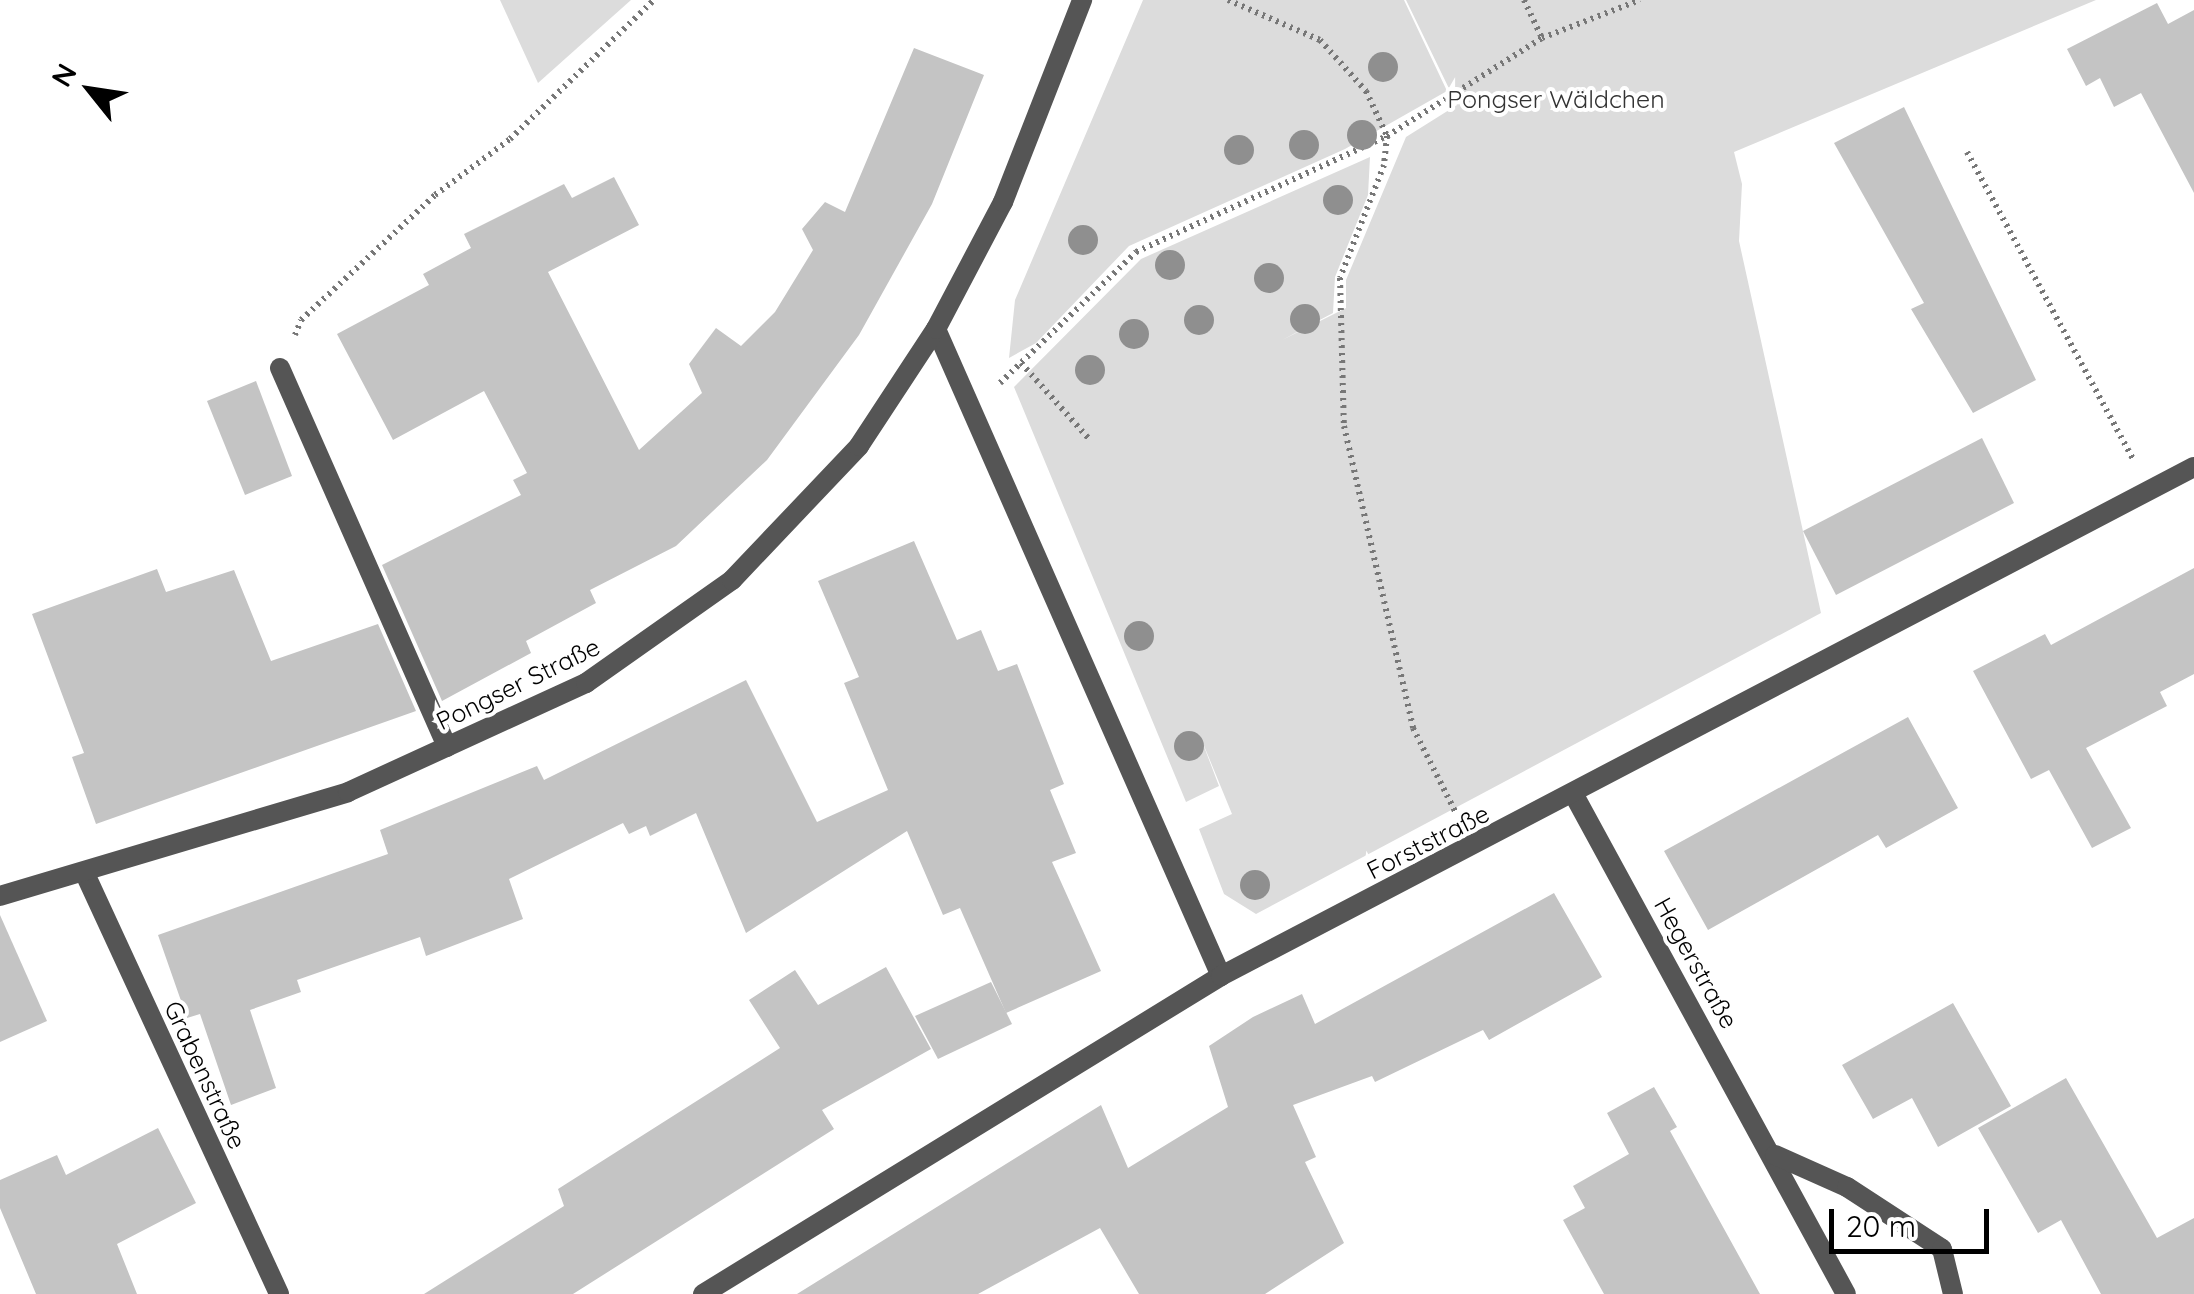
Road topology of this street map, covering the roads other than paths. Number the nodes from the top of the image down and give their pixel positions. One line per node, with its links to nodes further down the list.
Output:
1 (1082, 0): 2 (street, Pongser Straße)
2 (936, 329): 5 (street, Pongser Straße); 9 (street)
3 (280, 368): 5 (street)
4 (2194, 467): 6 (street, Forststraße)
5 (446, 747): 7 (street, Pongser Straße)
6 (1574, 795): 9 (street, Forststraße); 10 (street, Hegerstraße)
7 (86, 876): 8 (street, Pongser Straße); 11 (street, Grabenstraße)
8 (0, 896)
9 (1221, 976): 12 (street, Forststraße)
10 (1774, 1155): 13 (street, Hegerstraße); 14 (street)
11 (279, 1294)
12 (703, 1294)
13 (1846, 1294)
14 (1953, 1294)

